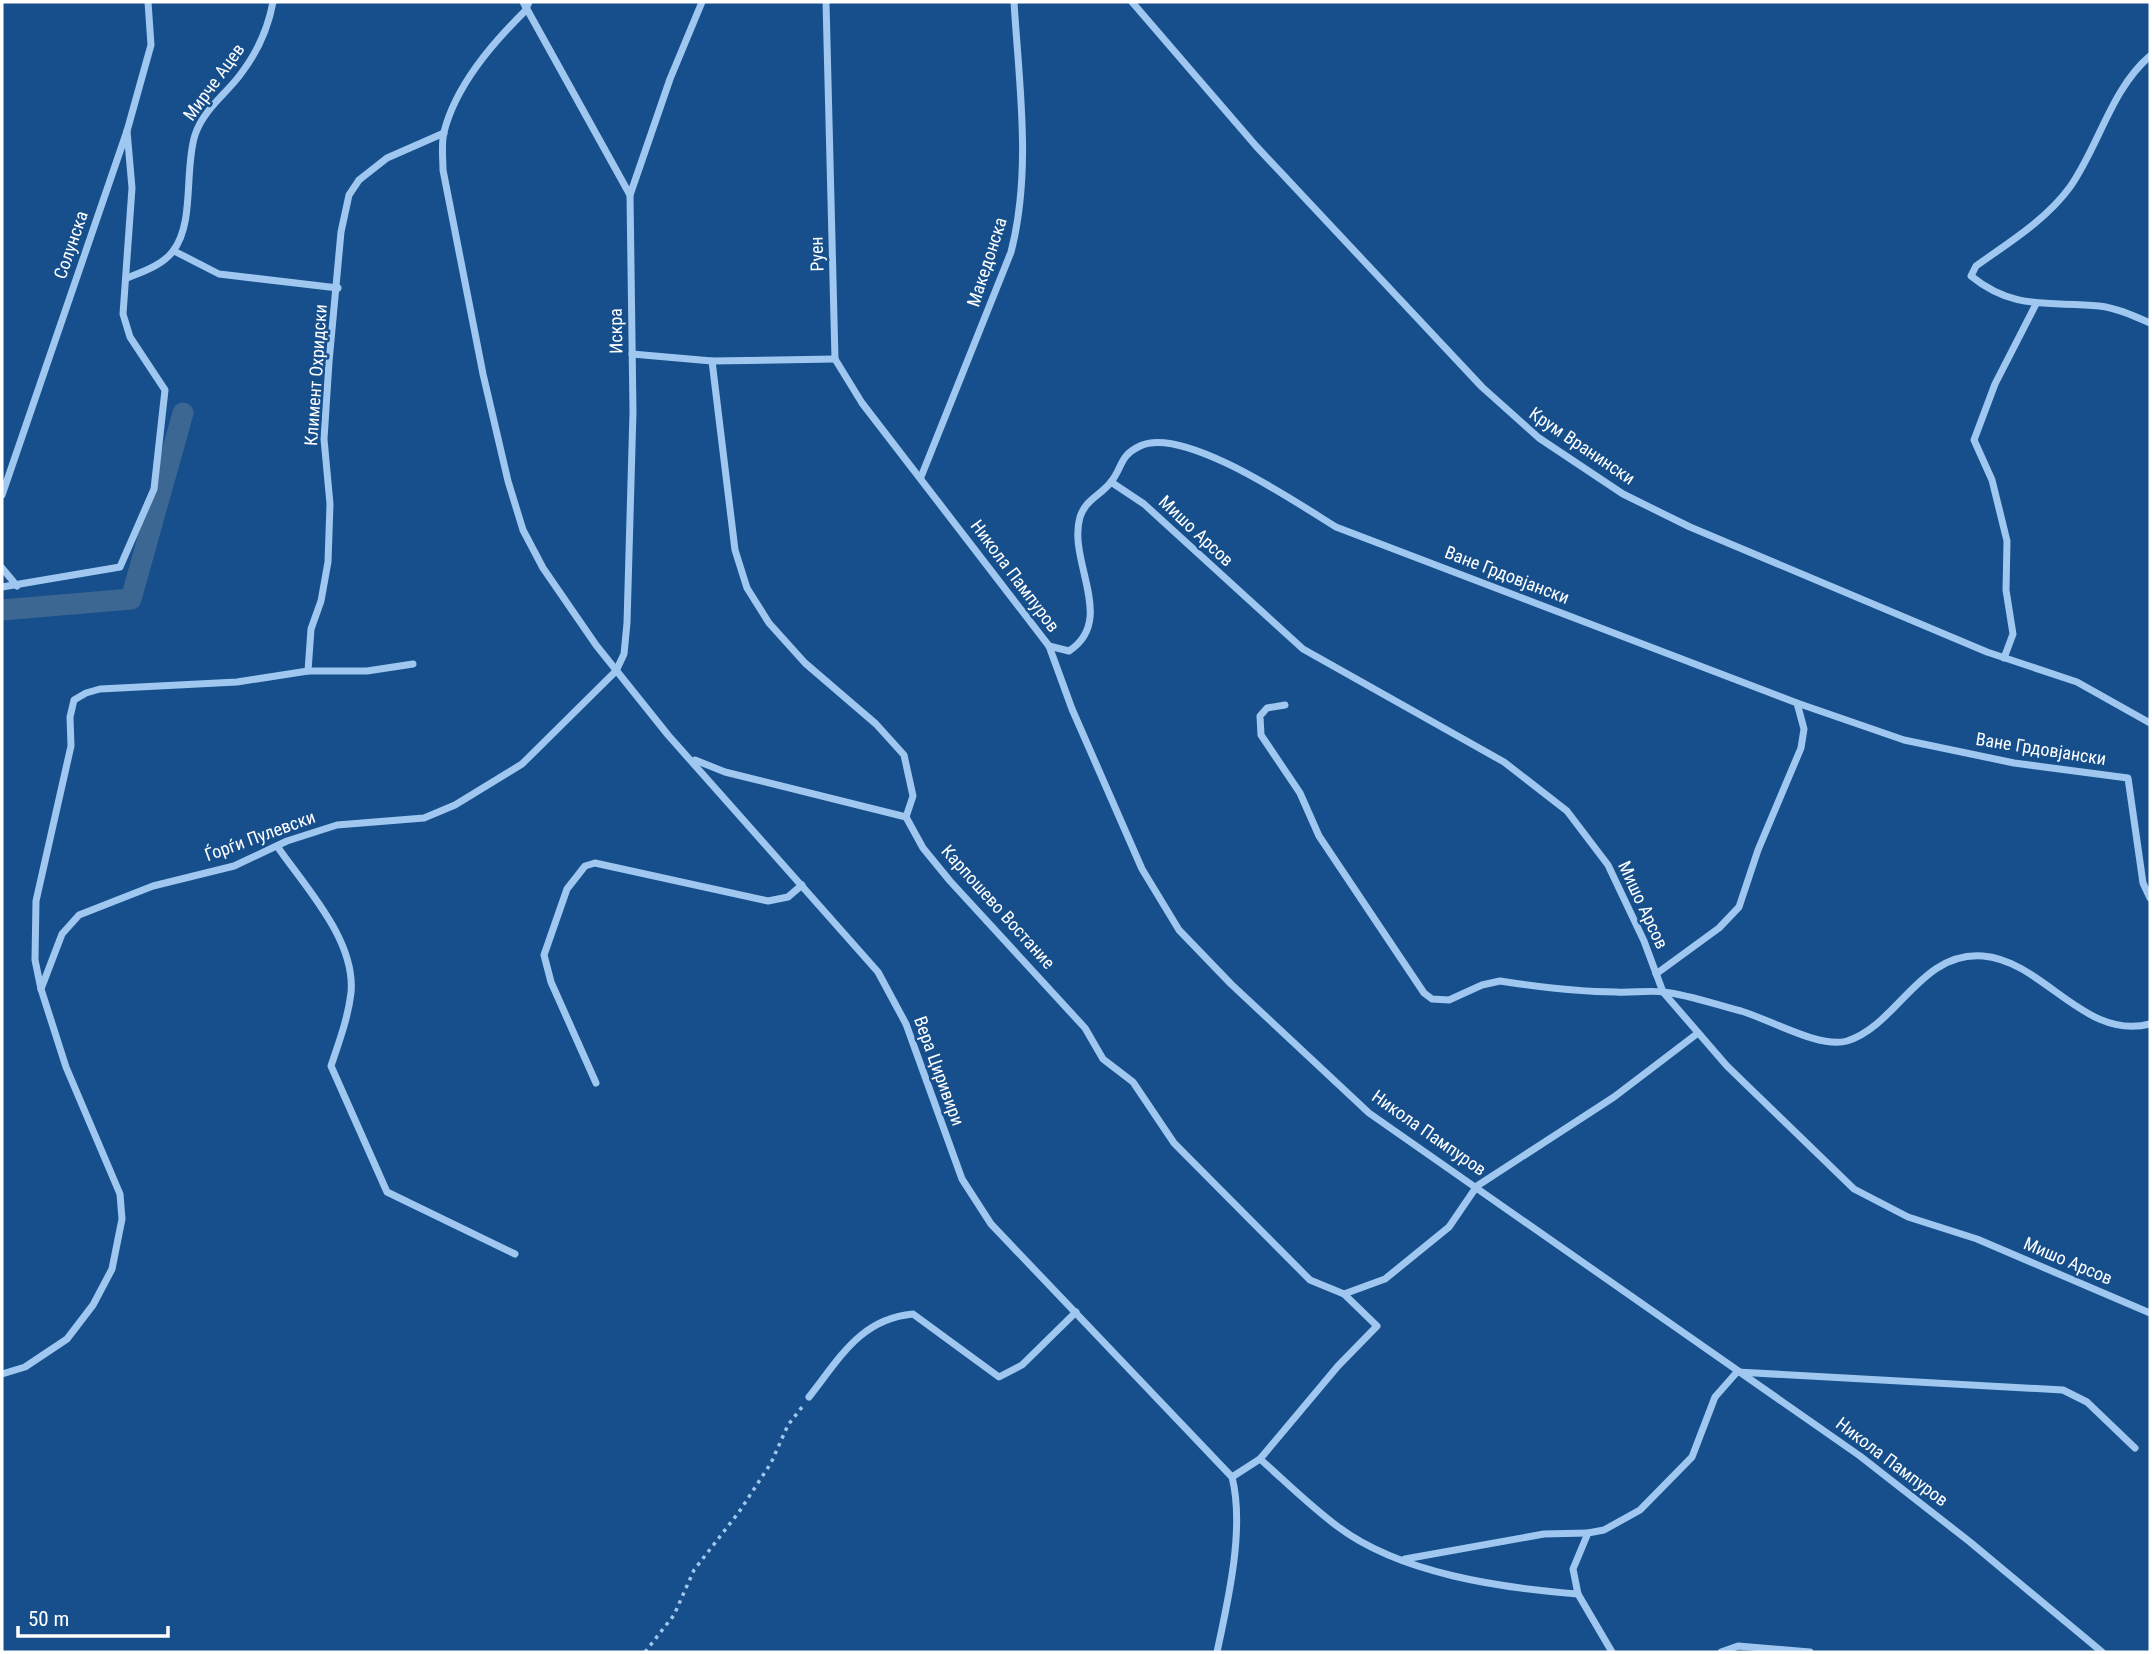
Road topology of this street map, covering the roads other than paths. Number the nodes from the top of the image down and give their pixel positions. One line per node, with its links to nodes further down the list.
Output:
1 (148, 2): 11 (street, Солунска)
2 (273, 2): 14 (street, Мирче Ацев)
3 (523, 2): 9 (street)
4 (529, 2): 9 (street)
5 (702, 2): 13 (street, Искра)
6 (826, 2): 20 (street, Руен)
7 (1014, 2): 22 (street, Македонска)
8 (1132, 2): 29 (street, Крум Вранински)
9 (525, 11): 12 (street); 13 (street)
10 (2150, 55): 17 (street)
11 (127, 131): 15 (street); 24 (street, Солунска)
12 (444, 133): 16 (street, Климент Охридски); 32 (street, Вера Циривири)
13 (630, 195): 19 (street, Искра)
14 (174, 251): 15 (street); 16 (street)
15 (127, 278): 26 (street)
16 (338, 288): 31 (street, Климент Охридски)
17 (2036, 304): 18 (street); 29 (street)
18 (2150, 323)
19 (632, 354): 21 (street); 32 (street, Искра)
20 (835, 359): 21 (street); 22 (street, Руен)
21 (712, 361): 37 (street)
22 (921, 477): 28 (street, Никола Пампуров)
23 (1111, 482): 28 (street, Ване Грдовјански); 33 (street, Ване Грдовјански); 41 (street, Мишо Арсов)
24 (2, 495)
25 (2, 568): 26 (street)
26 (17, 586): 27 (street)
27 (2, 587)
28 (1049, 646): 47 (street, Никола Пампуров)
29 (2004, 658): 35 (street, Крум Вранински)
30 (413, 664): 31 (street)
31 (308, 670): 42 (street)
32 (616, 671): 36 (street, Вера Циривири); 38 (street, Ѓорѓи Пулевски)
33 (1797, 703): 40 (street, Ване Грдовјански); 41 (street)
34 (1285, 705): 43 (street)
35 (2150, 723)
36 (691, 759): 37 (street); 39 (street, Вера Циривири)
37 (906, 817): 49 (street, Карпошево Востание)
38 (277, 846): 42 (street, Ѓорѓи Пулевски); 48 (street)
39 (802, 884): 46 (street); 50 (street, Вера Циривири)
40 (2150, 898)
41 (1656, 974): 43 (street, Мишо Арсов)
42 (41, 989): 53 (street)
43 (1663, 992): 44 (street); 45 (street, Мишо Арсов)
44 (2150, 1024)
45 (1699, 1033): 47 (street); 51 (street, Мишо Арсов)
46 (596, 1083)
47 (1478, 1186): 49 (street); 52 (street, Никола Пампуров)
48 (515, 1254)
49 (1344, 1294): 56 (street, Карпошево Востание)
50 (1076, 1312): 54 (street); 57 (street, Вера Циривири)
51 (2150, 1313)
52 (1737, 1372): 55 (street); 58 (street); 65 (street, Никола Пампуров)
53 (2, 1374)
54 (809, 1397)
55 (2135, 1448)
56 (1260, 1460): 57 (street); 59 (street)
57 (1232, 1477): 61 (street)
58 (1588, 1533): 59 (street); 60 (street)
59 (1403, 1559): 60 (street)
60 (1578, 1594): 62 (street)
61 (1217, 1652)
62 (1612, 1652)
63 (1721, 1652): 64 (street)
64 (1810, 1652)
65 (2102, 1652)

